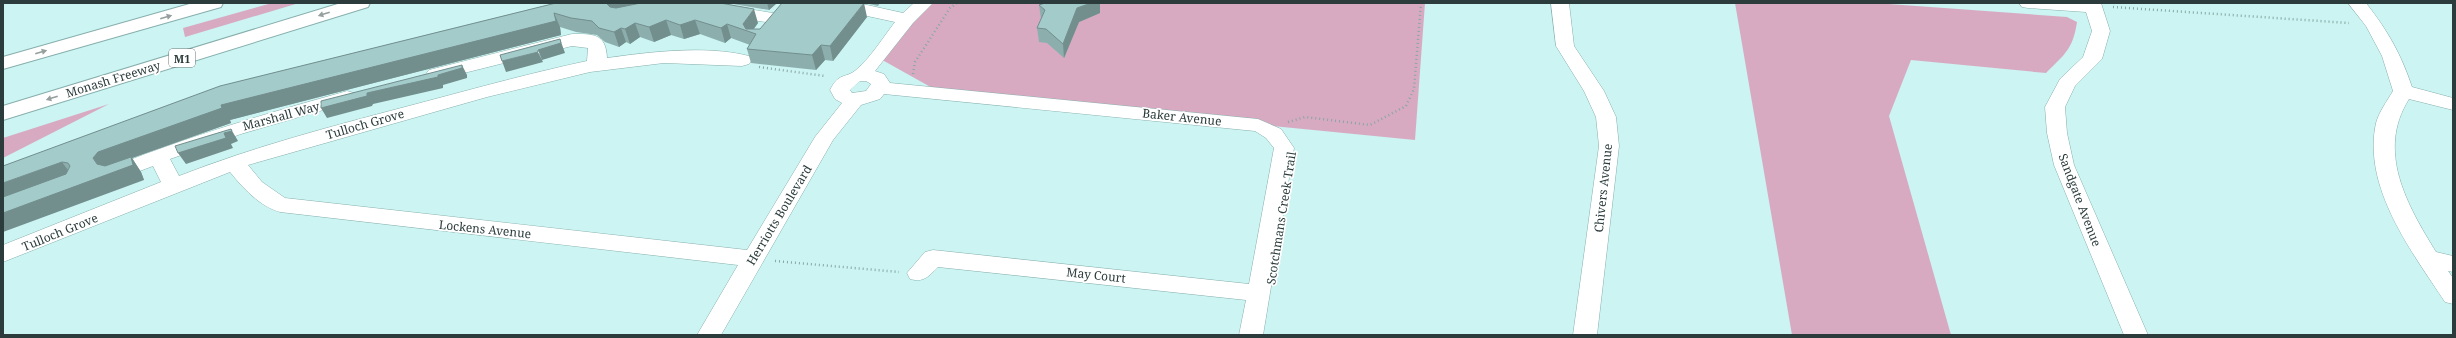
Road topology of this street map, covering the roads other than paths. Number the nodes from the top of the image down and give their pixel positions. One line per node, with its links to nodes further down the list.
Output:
1 (214, 3): 13 (highway, one-way to 1)
2 (361, 3): 22 (highway, Monash Freeway / M1, one-way to 22)
3 (718, 3): 11 (street)
4 (832, 3): 10 (street)
5 (924, 3): 10 (street)
6 (1560, 3): 36 (street, Chivers Avenue)
7 (2028, 3): 9 (street)
8 (2356, 3): 18 (street)
9 (2099, 6): 37 (street, Sandgate Avenue)
10 (907, 19): 15 (street)
11 (761, 33)
12 (742, 60): 14 (street, Tulloch Grove)
13 (3, 63)
14 (597, 64): 16 (street); 24 (street, Tulloch Grove)
15 (862, 75): 17 (street); 20 (street)
16 (418, 79)
17 (880, 88): 20 (street); 32 (street, Baker Avenue)
18 (2403, 91): 21 (street); 28 (street)
19 (364, 93): 23 (street, Marshall Way)
20 (855, 100): 29 (street, Herriotts Boulevard)
21 (2453, 104)
22 (3, 113)
23 (158, 156): 25 (street, Marshall Way); 26 (street)
24 (234, 163): 26 (street, Tulloch Grove); 29 (street, Lockens Avenue)
25 (116, 172)
26 (174, 187): 27 (street, Tulloch Grove)
27 (3, 254)
28 (2428, 258): 30 (street); 33 (street)
29 (753, 259): 34 (street, Herriotts Boulevard)
30 (2453, 264)
31 (918, 274): 32 (street, May Court)
32 (1258, 293): 35 (street, Baker Avenue)
33 (2453, 296)
34 (709, 335)
35 (1251, 335)
36 (1585, 335)
37 (2136, 335)

